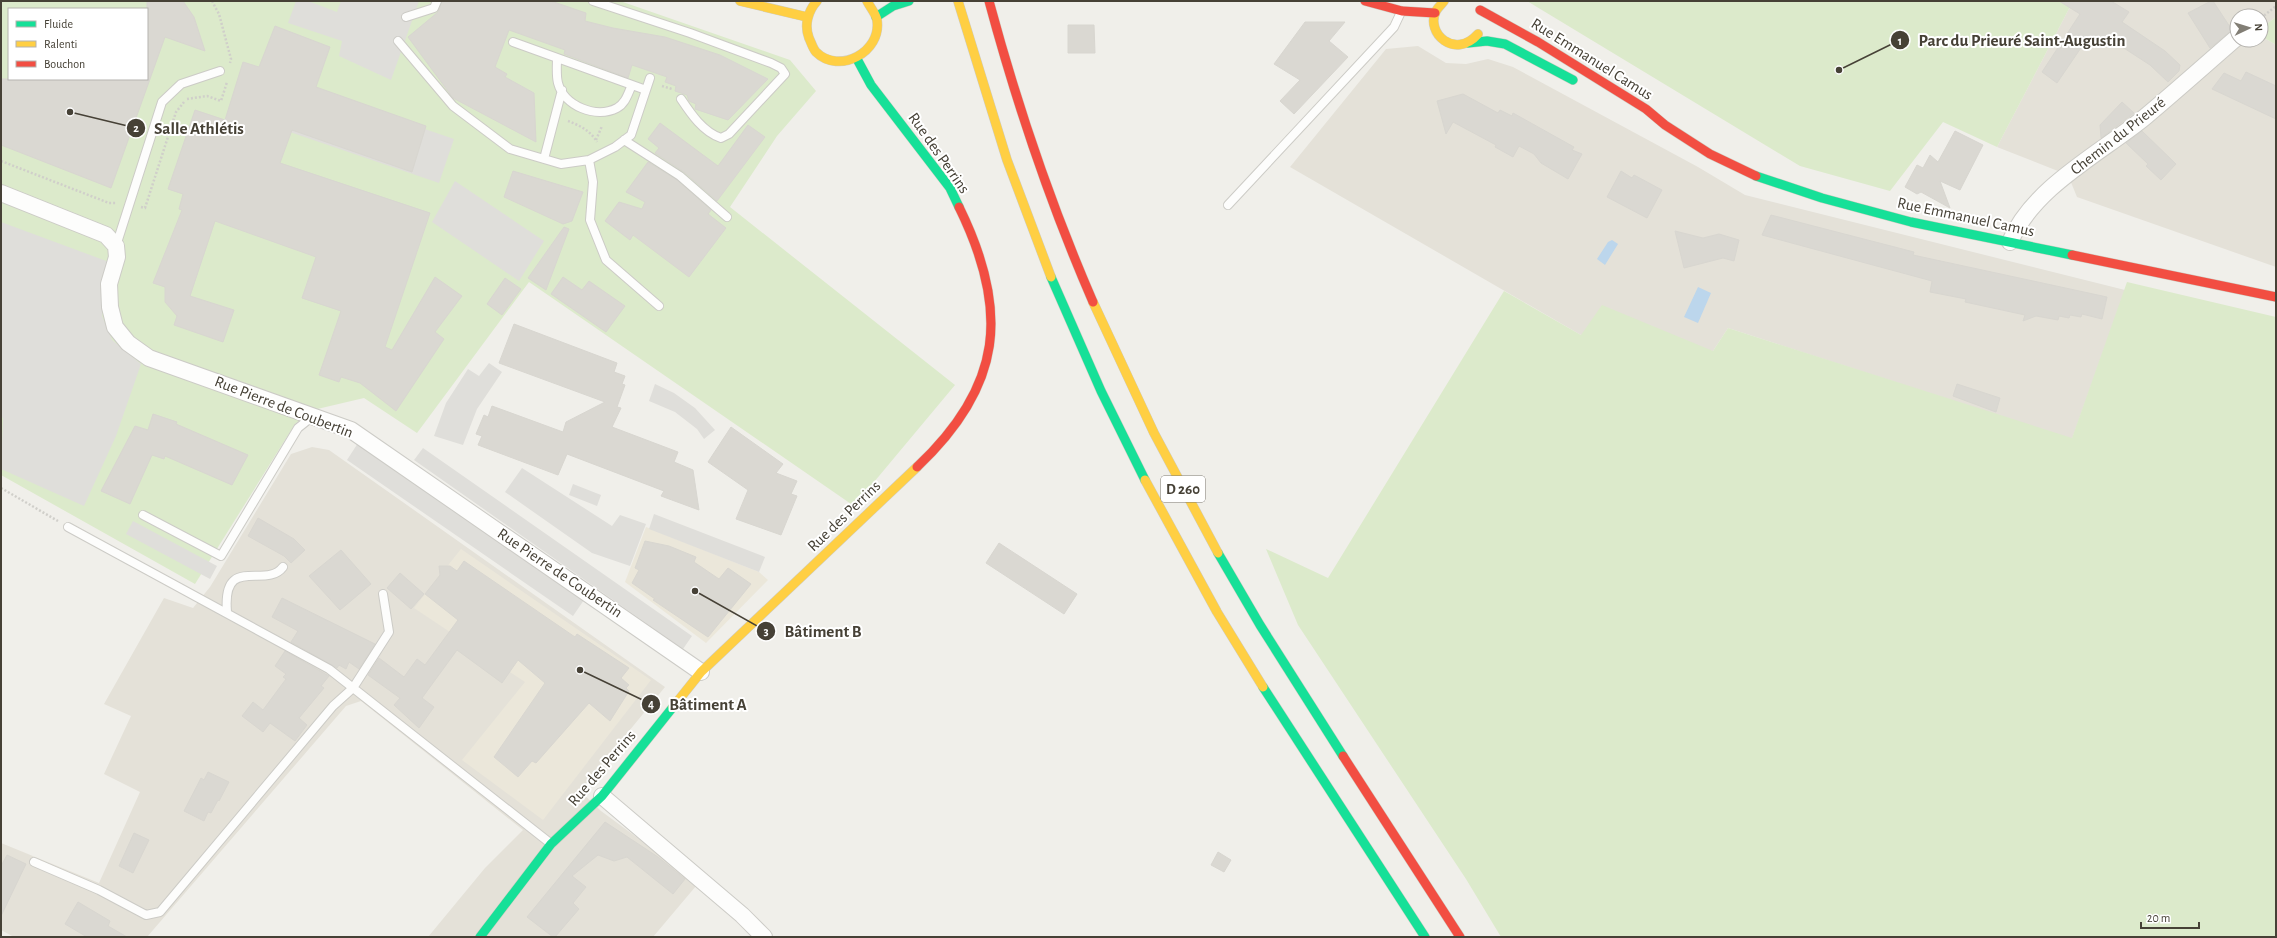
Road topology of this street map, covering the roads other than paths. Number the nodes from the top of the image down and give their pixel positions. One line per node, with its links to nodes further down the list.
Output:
1 (437, 1): 13 (lane)
2 (593, 1): 26 (lane)
3 (740, 1): 14 (main road)
4 (817, 1): 14 (main road)
5 (867, 1): 15 (main road)
6 (958, 1): 52 (main road, D 260)
7 (989, 1): 53 (main road, D 260)
8 (1365, 1): 11 (main road)
9 (1444, 1): 12 (main road)
10 (906, 2): 15 (main road)
11 (1402, 11): 12 (main road); 33 (lane)
12 (1435, 13): 18 (main road, Rue Emmanuel Camus)
13 (406, 17)
14 (807, 17): 21 (main road)
15 (876, 17): 21 (main road)
16 (398, 41): 30 (lane)
17 (513, 42): 20 (lane)
18 (1468, 43): 24 (main road, Rue Emmanuel Camus); 28 (main road, Rue Emmanuel Camus)
19 (2229, 43): 35 (street, Chemin du Prieuré)
20 (557, 58): 23 (lane); 25 (lane)
21 (857, 59): 45 (main road, Rue des Perrins)
22 (220, 71): 36 (lane)
23 (632, 84): 25 (lane); 29 (lane)
24 (1580, 84)
25 (562, 90): 30 (lane)
26 (681, 99)
27 (1636, 115): 28 (main road, Rue Emmanuel Camus)
28 (1665, 126): 35 (main road, Rue Emmanuel Camus)
29 (624, 140): 31 (lane); 34 (lane)
30 (544, 159): 31 (lane)
31 (589, 160): 38 (lane)
32 (1, 193): 36 (street)
33 (1228, 205)
34 (727, 216)
35 (2010, 242): 37 (main road, Rue Emmanuel Camus)
36 (116, 246): 39 (street, Rue Pierre de Coubertin)
37 (2276, 297)
38 (659, 306)
39 (313, 416): 40 (lane); 45 (street, Rue Pierre de Coubertin)
40 (143, 515)
41 (68, 527): 44 (lane)
42 (283, 567): 44 (lane)
43 (383, 594): 46 (lane)
44 (227, 612): 46 (lane)
45 (701, 672): 47 (main road, Rue des Perrins)
46 (353, 688): 48 (lane); 49 (lane)
47 (602, 796): 48 (main road, Rue des Perrins); 51 (street)
48 (551, 844): 50 (main road, Rue des Perrins)
49 (34, 862)
50 (480, 937)
51 (764, 937)
52 (1426, 937)
53 (1460, 937)

